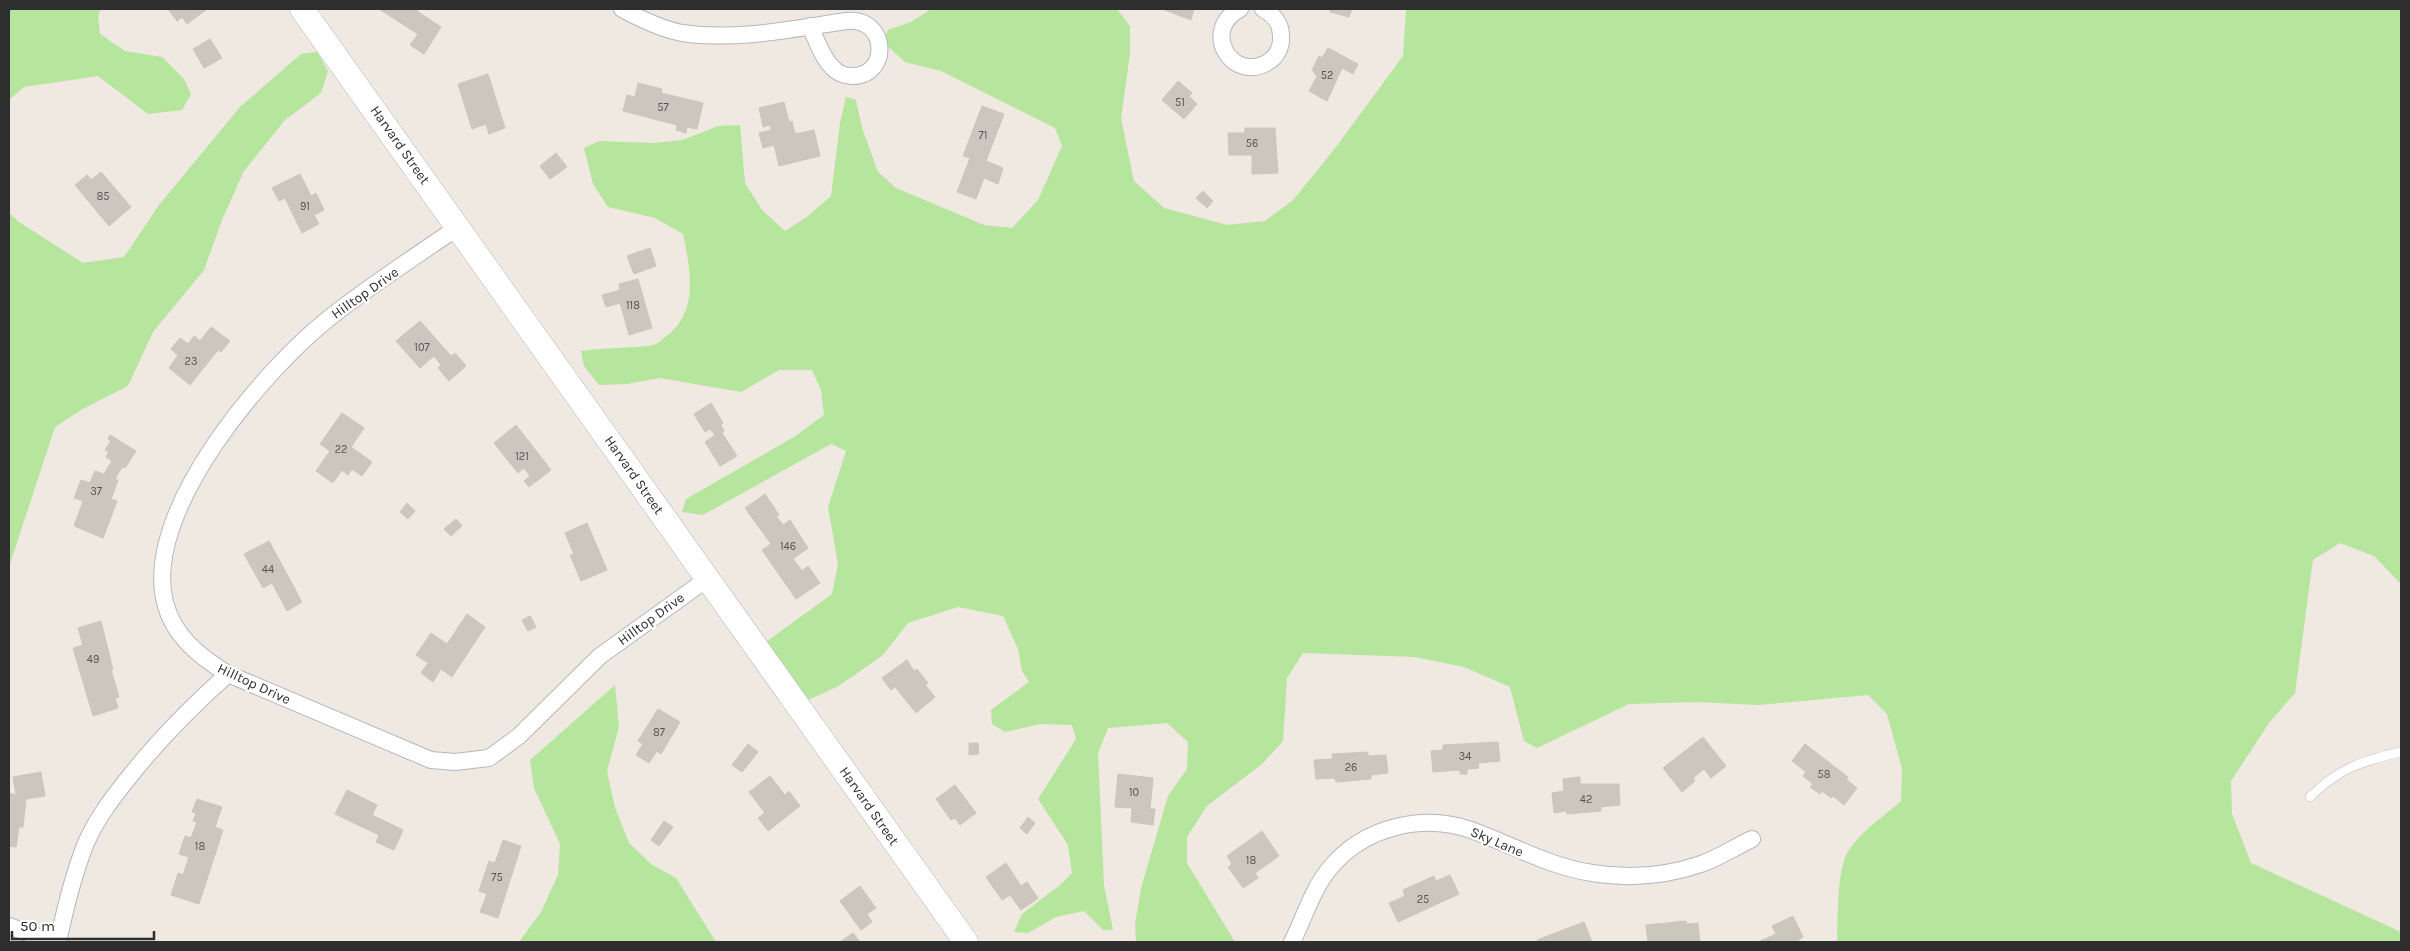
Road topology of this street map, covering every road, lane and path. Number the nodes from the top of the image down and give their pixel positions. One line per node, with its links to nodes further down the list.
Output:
1 (302, 9): 6 (main road, Harvard Street)
2 (622, 9): 5 (street)
3 (1240, 9): 4 (street)
4 (1263, 9)
5 (810, 26)
6 (458, 227): 7 (main road, Harvard Street); 8 (street, Hilltop Drive)
7 (708, 578): 8 (street, Hilltop Drive); 15 (main road, Harvard Street)
8 (228, 674): 14 (street)
9 (2401, 752): 10 (lane)
10 (2310, 797)
11 (1752, 839): 16 (street, Sky Lane)
12 (9, 926): 13 (street)
13 (52, 942)
14 (58, 942)
15 (966, 942)
16 (1292, 942)

